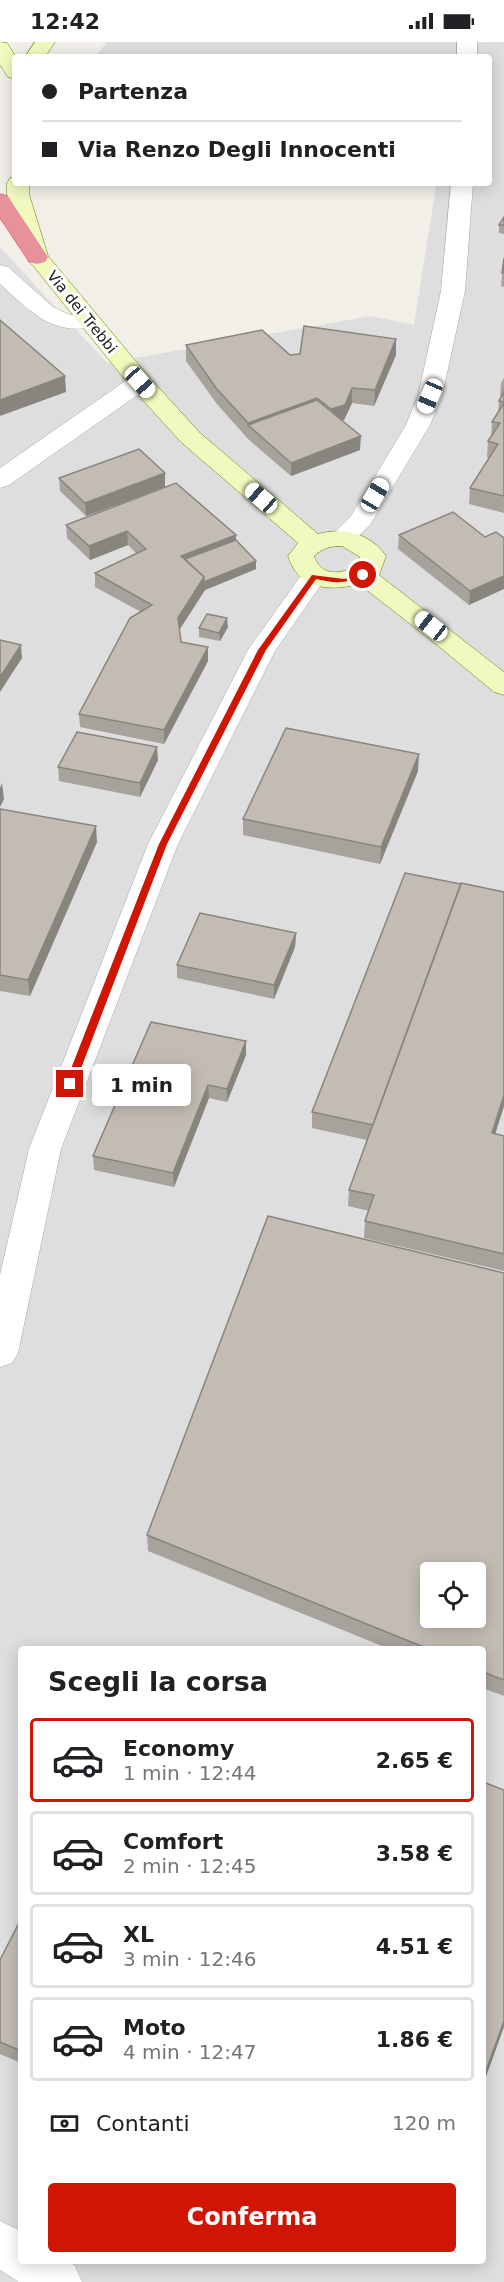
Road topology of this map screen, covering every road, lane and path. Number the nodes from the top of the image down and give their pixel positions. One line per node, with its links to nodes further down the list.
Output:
1 (0, 47): 2 (street)
2 (12, 69)
3 (18, 186): 6 (street, Via dei Trebbi)
4 (462, 186): 11 (street)
5 (0, 201): 6 (highway)
6 (38, 257): 8 (street, Via dei Trebbi)
7 (0, 272): 8 (street)
8 (90, 321): 9 (street, Via dei Trebbi)
9 (140, 382): 10 (street); 12 (street, Via dei Trebbi)
10 (0, 480)
11 (342, 538): 12 (street); 13 (street)
12 (313, 543): 14 (street)
13 (363, 575): 14 (street); 15 (street)
14 (314, 576): 16 (street)
15 (504, 686)
16 (0, 1353)
17 (0, 2244): 18 (street)
18 (18, 2255)
19 (32, 2264): 20 (street)
20 (59, 2282)

